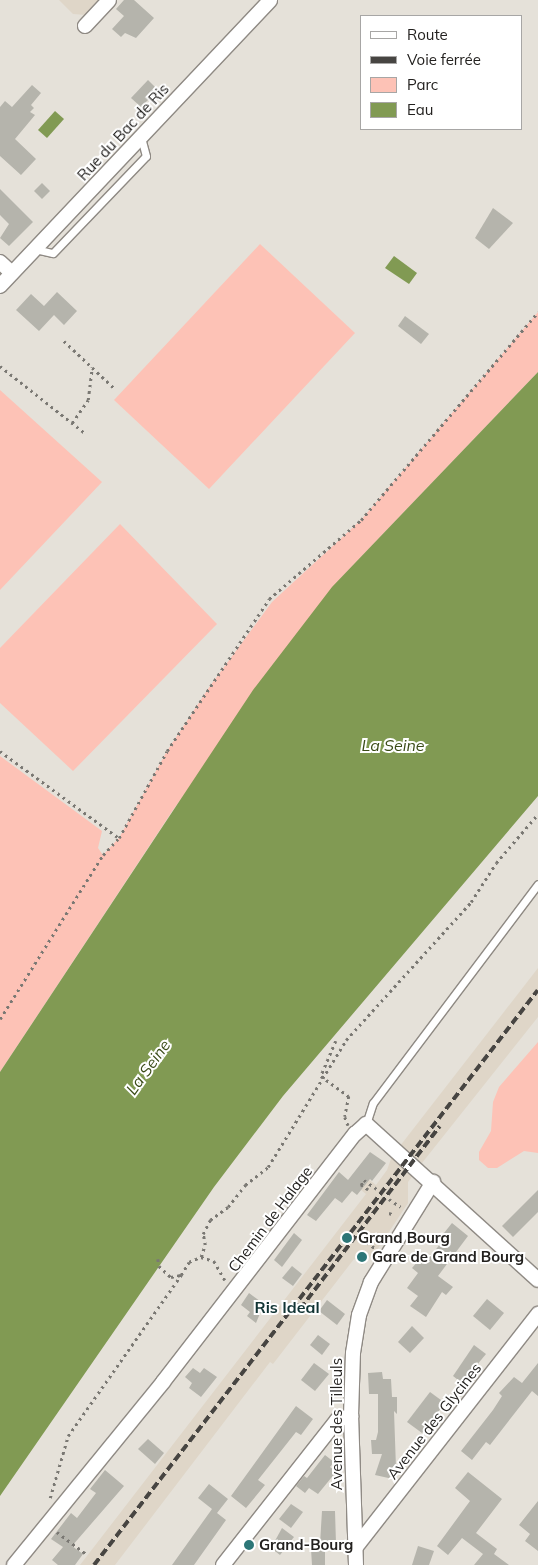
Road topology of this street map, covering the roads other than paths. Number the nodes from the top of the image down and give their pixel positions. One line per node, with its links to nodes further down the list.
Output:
1 (109, 0): 3 (street)
2 (265, 2): 5 (street, Rue du Bac de Ris)
3 (85, 26)
4 (0, 262): 5 (street)
5 (12, 274): 6 (street, Rue du Bac de Ris)
6 (0, 286)
7 (538, 884): 8 (lane, Chemin de Halage)
8 (366, 1124): 9 (street); 14 (street, Chemin de Halage)
9 (433, 1182): 10 (street); 12 (street, Avenue des Tilleuls)
10 (538, 1280)
11 (538, 1314): 13 (street, Avenue des Glycines)
12 (351, 1416): 13 (street, Avenue des Tilleuls); 15 (street)
13 (356, 1547): 16 (street, Avenue des Tilleuls)
14 (14, 1565)
15 (223, 1565)
16 (356, 1565)

